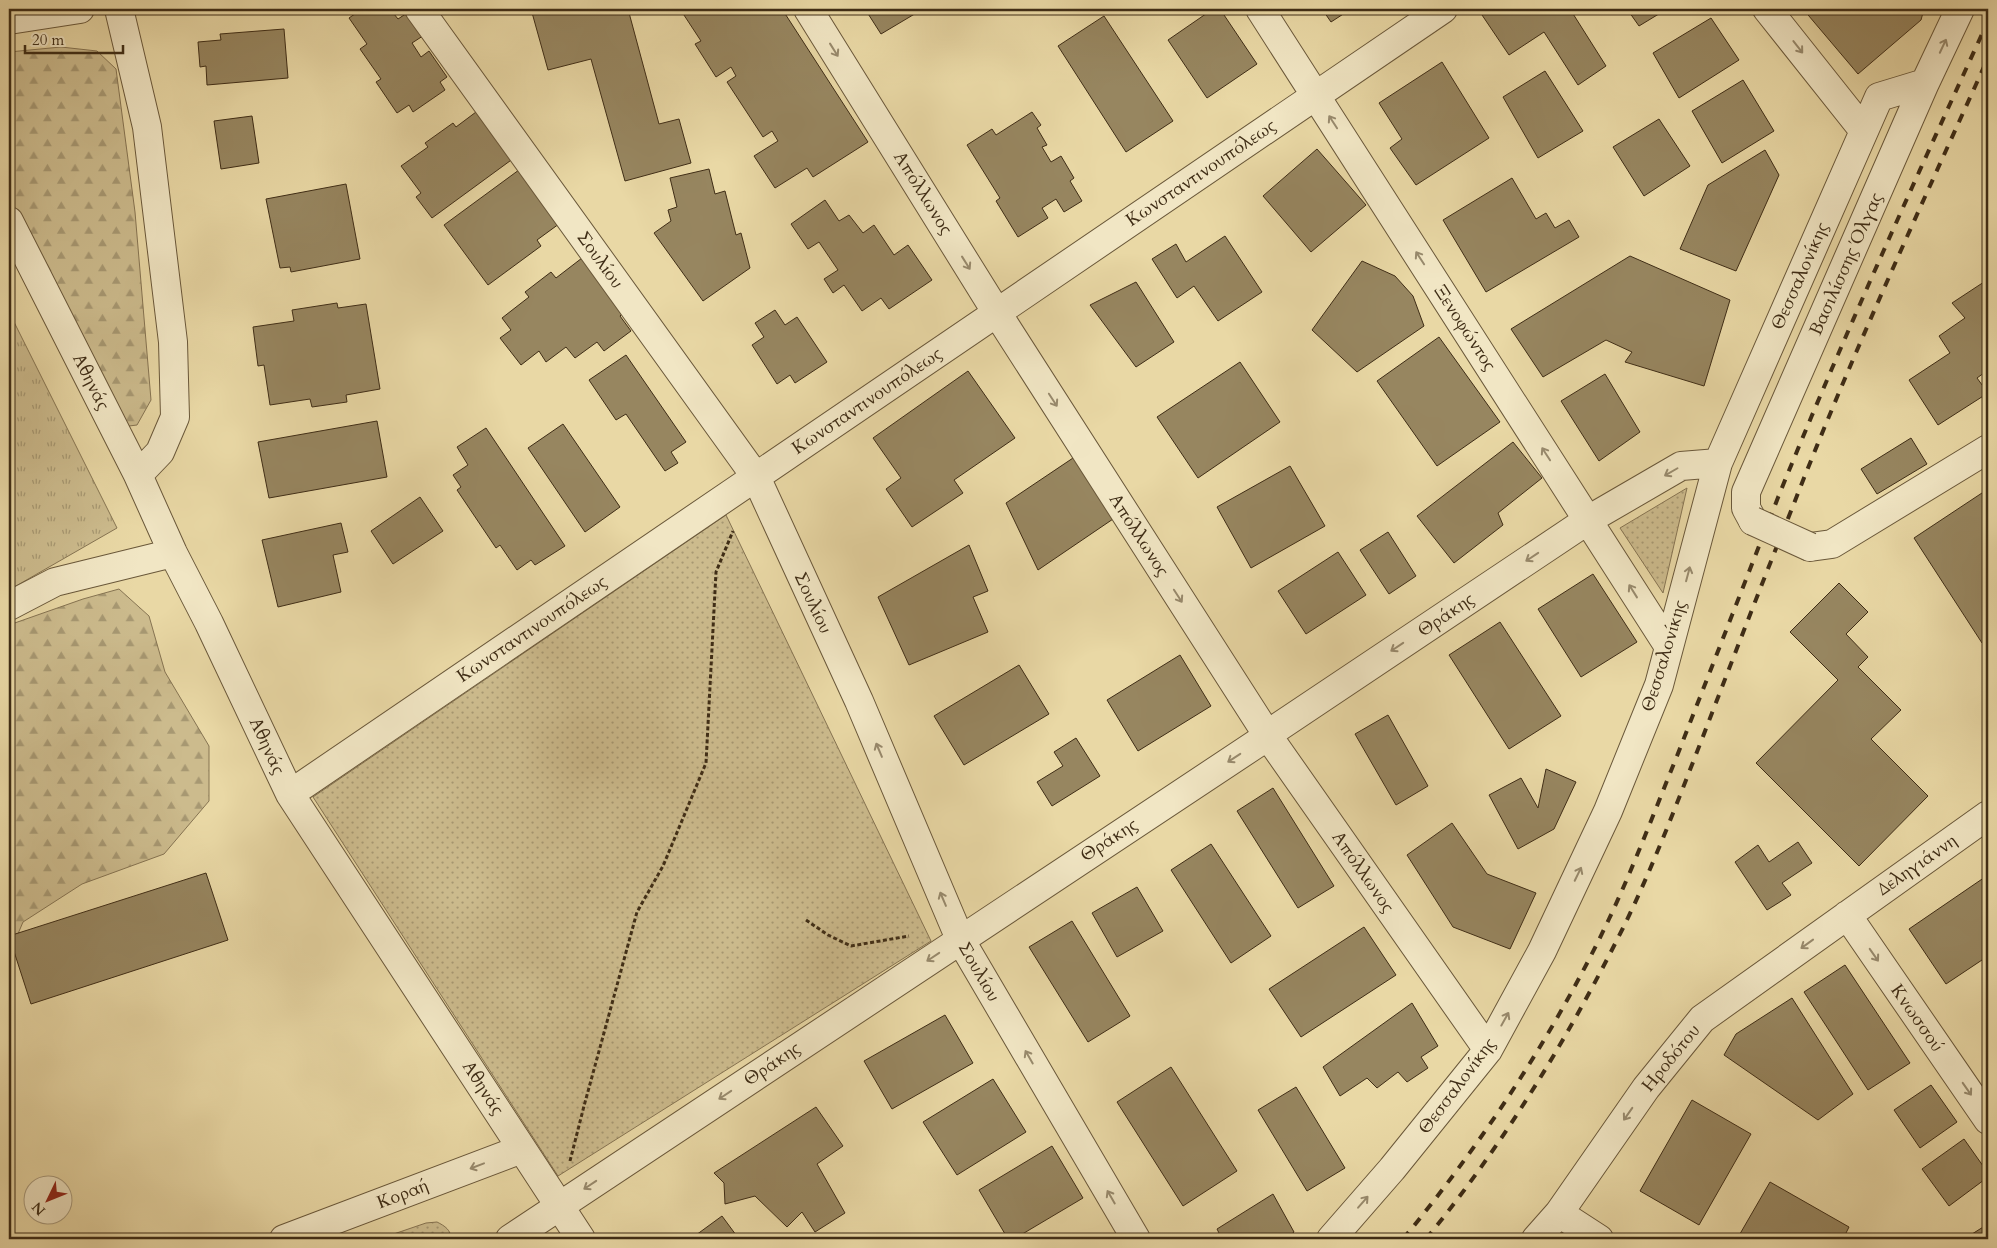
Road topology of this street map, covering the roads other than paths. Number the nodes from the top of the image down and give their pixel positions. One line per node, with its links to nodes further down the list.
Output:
1 (80, 9): 9 (street)
2 (119, 9): 17 (street)
3 (420, 9): 18 (street, Σουλίου)
4 (808, 9): 14 (street, Απόλλωνος, one-way to 14)
5 (1260, 9): 11 (street, Ξενοφώντος)
6 (1443, 9): 11 (street, Κωνσταντινουπόλεως)
7 (1767, 9): 12 (street, one-way to 12)
8 (1960, 9): 10 (street, Βασιλίσσης Όλγας, one-way to 8)
9 (9, 20)
10 (1925, 83): 12 (street, Θεσσαλονίκης); 15 (street, Βασιλίσσης Όλγας, bridge)
11 (1316, 96): 14 (street, Κωνσταντινουπόλεως); 19 (street, Ξενοφώντος, one-way to 11)
12 (1864, 131): 16 (street, Θεσσαλονίκης)
13 (9, 221): 17 (street, Αθηνάς)
14 (997, 313): 18 (street, Κωνσταντινουπόλεως); 23 (street, Απόλλωνος, one-way to 23)
15 (1988, 449)
16 (1718, 463): 19 (street, Θράκης, one-way to 19); 22 (street, Θεσσαλονίκης, one-way to 16)
17 (138, 475): 20 (street, Αθηνάς)
18 (756, 477): 24 (street, Κωνσταντινουπόλεως); 27 (street, Σουλίου, one-way to 18)
19 (1588, 520): 22 (street, Ξενοφώντος, one-way to 19); 23 (street, Θράκης, one-way to 23)
20 (173, 553): 21 (street); 24 (street, Αθηνάς)
21 (9, 606)
22 (1669, 647): 28 (street, Θεσσαλονίκης, one-way to 22)
23 (1268, 736): 27 (street, Θράκης, one-way to 27); 28 (street, Απόλλωνος)
24 (290, 794): 30 (street, Αθηνάς)
25 (1988, 815): 26 (street, Δεληγιάννη)
26 (1847, 915): 29 (street, Κνωσσού, one-way to 29); 32 (street, Ηροδότου, one-way to 32)
27 (960, 939): 31 (street, Θράκης, one-way to 31); 36 (street, Σουλίου, one-way to 27)
28 (1488, 1050): 37 (street, Θεσσαλονίκης, one-way to 28)
29 (1988, 1120)
30 (522, 1149): 31 (street, Αθηνάς); 33 (street, Κοραή, one-way to 33)
31 (560, 1205): 34 (street, Θράκης); 35 (street, Αθηνάς)
32 (1559, 1213): 38 (street, Ηροδότου); 39 (street)
33 (284, 1239)
34 (510, 1239)
35 (581, 1239)
36 (1136, 1239)
37 (1331, 1239)
38 (1536, 1239)
39 (1599, 1239)

